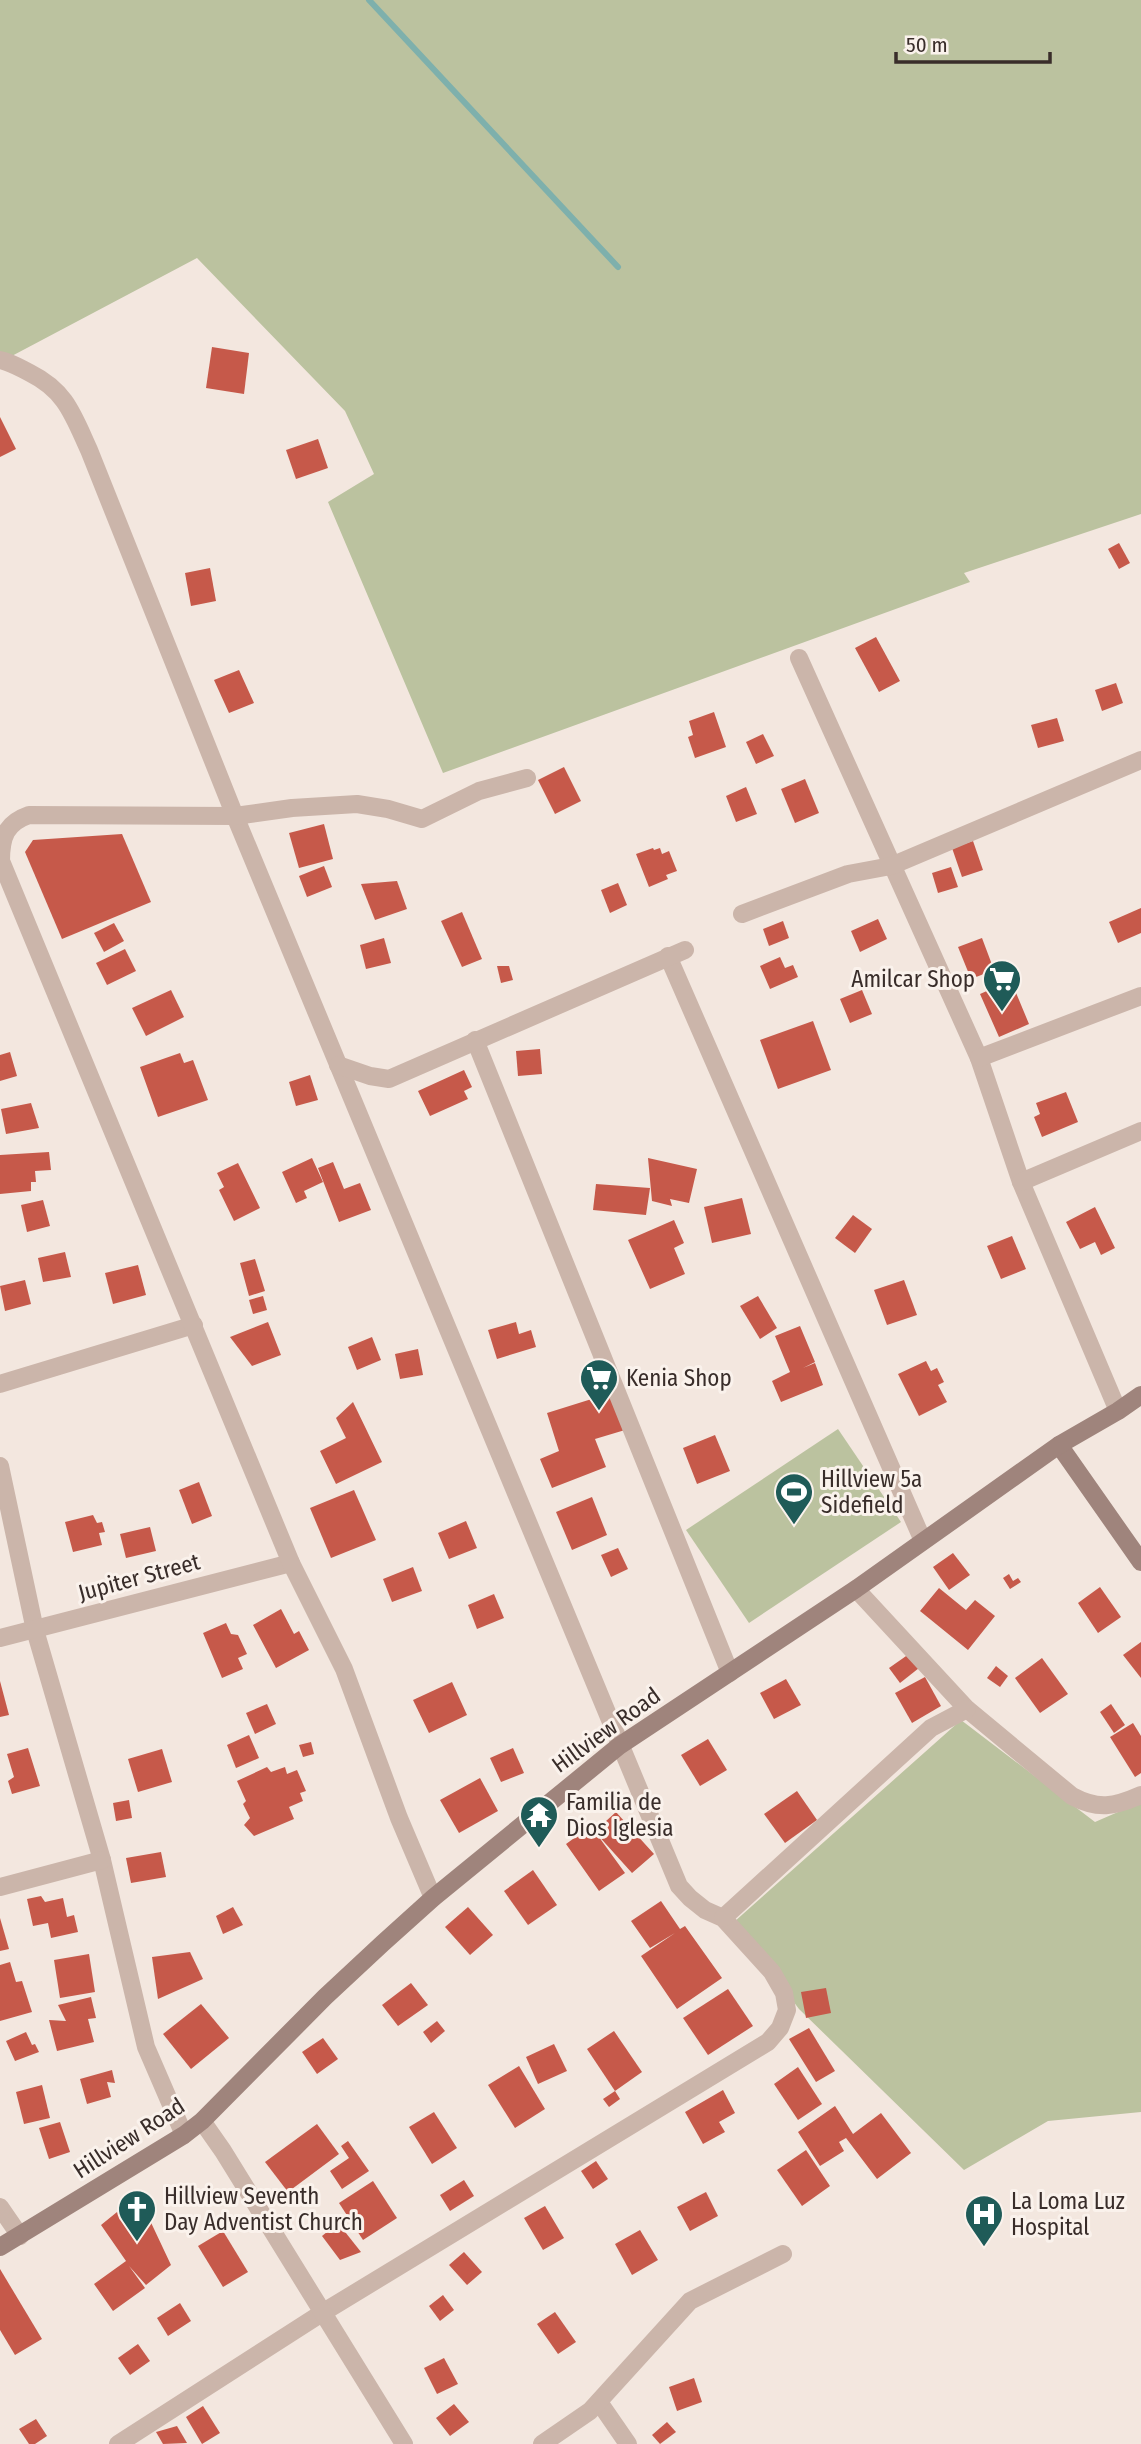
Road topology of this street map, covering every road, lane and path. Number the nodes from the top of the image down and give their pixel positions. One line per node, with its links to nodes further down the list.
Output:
1 (0, 360): 5 (street)
2 (799, 658): 6 (street)
3 (1141, 760): 6 (street)
4 (527, 778): 5 (street)
5 (235, 816): 11 (street); 14 (street)
6 (891, 866): 7 (street); 10 (street)
7 (742, 914)
8 (1141, 996): 10 (street)
9 (475, 1040): 11 (street); 20 (street); 26 (street)
10 (979, 1058): 13 (street)
11 (338, 1065): 28 (street)
12 (1141, 1131): 13 (street)
13 (1021, 1182): 17 (street)
14 (194, 1325): 15 (street); 22 (street)
15 (0, 1384)
16 (1141, 1395): 17 (street, Hillview Road)
17 (1118, 1411): 18 (street, Hillview Road)
18 (1059, 1445): 20 (street, Hillview Road); 21 (street)
19 (0, 1466): 24 (street)
20 (923, 1541): 23 (street, Hillview Road)
21 (1141, 1562)
22 (291, 1563): 24 (street, Jupiter Street); 32 (street)
23 (856, 1589): 26 (street, Hillview Road); 27 (street)
24 (35, 1630): 25 (street, Jupiter Street); 30 (street)
25 (0, 1638)
26 (730, 1673): 28 (street, Hillview Road)
27 (967, 1709): 29 (street); 33 (street)
28 (620, 1746): 32 (street, Hillview Road); 33 (street)
29 (1141, 1795)
30 (102, 1860): 31 (street); 35 (street)
31 (0, 1887)
32 (433, 1898): 34 (street, Hillview Road)
33 (723, 1918): 40 (street)
34 (202, 2121): 35 (street, Hillview Road); 40 (street)
35 (184, 2135): 37 (street, Hillview Road)
36 (0, 2207): 37 (street)
37 (20, 2236): 38 (street, Hillview Road)
38 (0, 2247)
39 (783, 2254): 41 (street)
40 (323, 2313): 42 (street); 43 (street)
41 (599, 2402): 44 (street); 45 (street)
42 (118, 2444)
43 (404, 2444)
44 (542, 2444)
45 (628, 2444)

